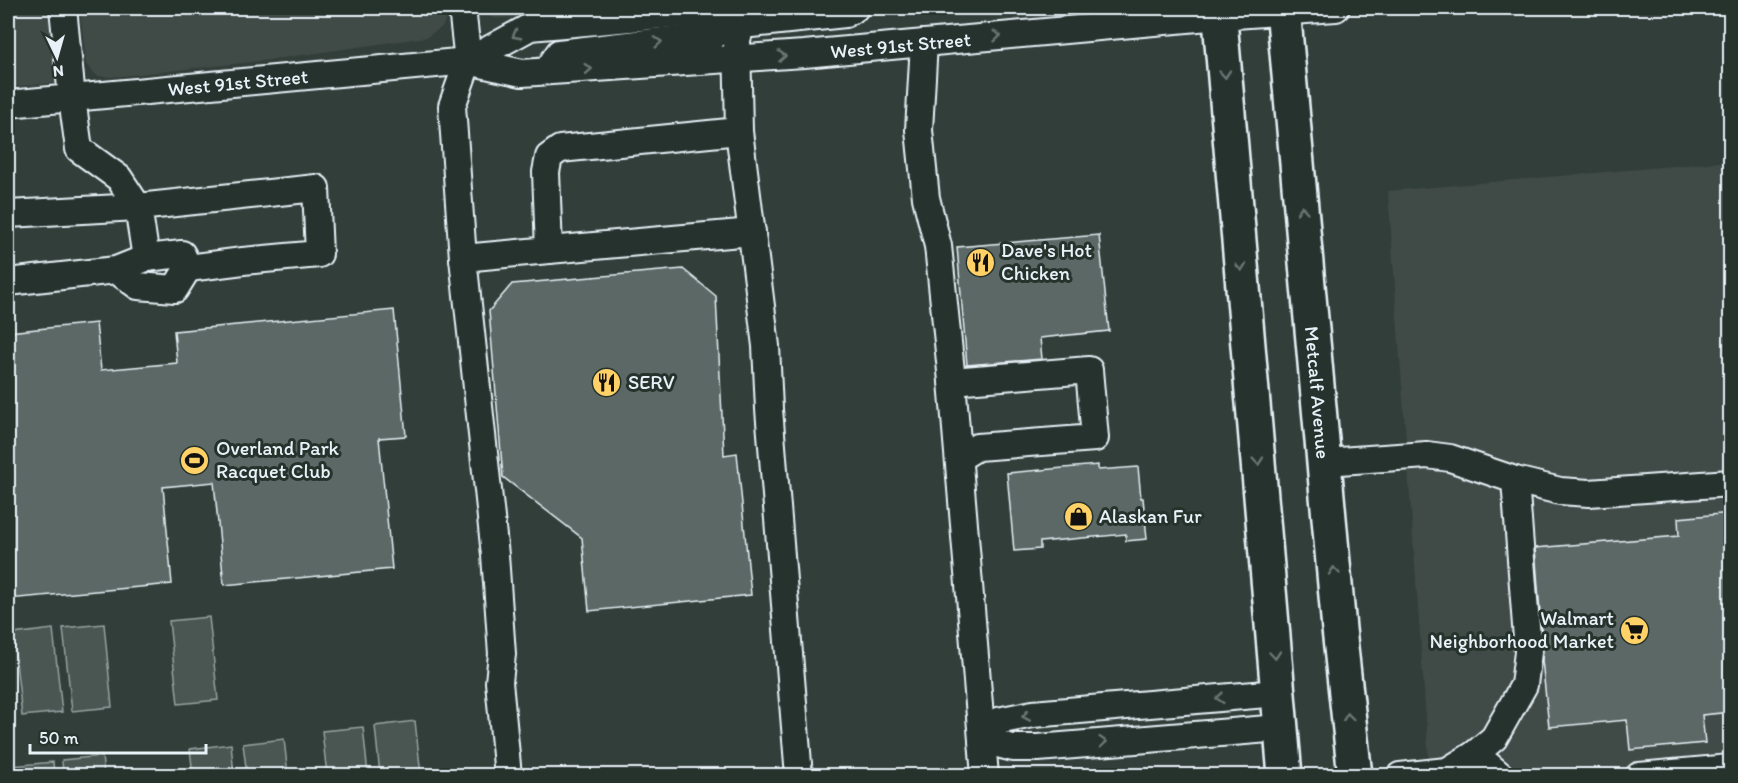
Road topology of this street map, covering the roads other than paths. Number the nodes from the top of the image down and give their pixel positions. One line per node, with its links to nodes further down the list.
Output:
1 (63, 8): 12 (street)
2 (462, 8): 10 (street)
3 (732, 8): 10 (street, West 91st Street, one-way to 10); 11 (street, one-way to 3)
4 (855, 8): 9 (street)
5 (1336, 8): 6 (street, West 91st Street)
6 (1284, 10): 7 (street, West 91st Street); 26 (main road, Metcalf Avenue, one-way to 6)
7 (1219, 12): 8 (street, West 91st Street, one-way to 7); 29 (main road, one-way to 29)
8 (924, 43): 9 (street, West 91st Street, one-way to 8); 24 (street)
9 (738, 59): 11 (street, West 91st Street, one-way to 9); 14 (street)
10 (468, 61): 11 (street, West 91st Street); 12 (street, West 91st Street); 20 (street)
11 (548, 71)
12 (72, 98): 13 (street, West 91st Street); 15 (street)
13 (8, 104)
14 (739, 130): 17 (street); 18 (street)
15 (138, 207): 16 (street); 19 (street); 21 (street)
16 (8, 214)
17 (752, 232): 18 (street); 35 (street)
18 (549, 250): 20 (street)
19 (146, 258): 21 (street); 22 (street)
20 (463, 258): 34 (street)
21 (188, 268): 22 (street)
22 (116, 270): 23 (street)
23 (8, 282)
24 (952, 381): 25 (street); 25 (street)
25 (959, 458): 31 (street)
26 (1325, 462): 27 (street); 38 (main road, Metcalf Avenue, one-way to 26)
27 (1515, 480): 28 (street); 32 (street)
28 (1731, 483)
29 (1278, 693): 30 (main road); 31 (street, one-way to 31)
30 (1281, 728): 31 (street, one-way to 30); 37 (main road)
31 (982, 740): 36 (street)
32 (1475, 754): 39 (street); 40 (street)
33 (1731, 768): 41 (street)
34 (508, 776)
35 (799, 776)
36 (986, 776)
37 (1285, 776)
38 (1355, 776)
39 (1400, 776)
40 (1501, 776)
41 (1639, 776)

